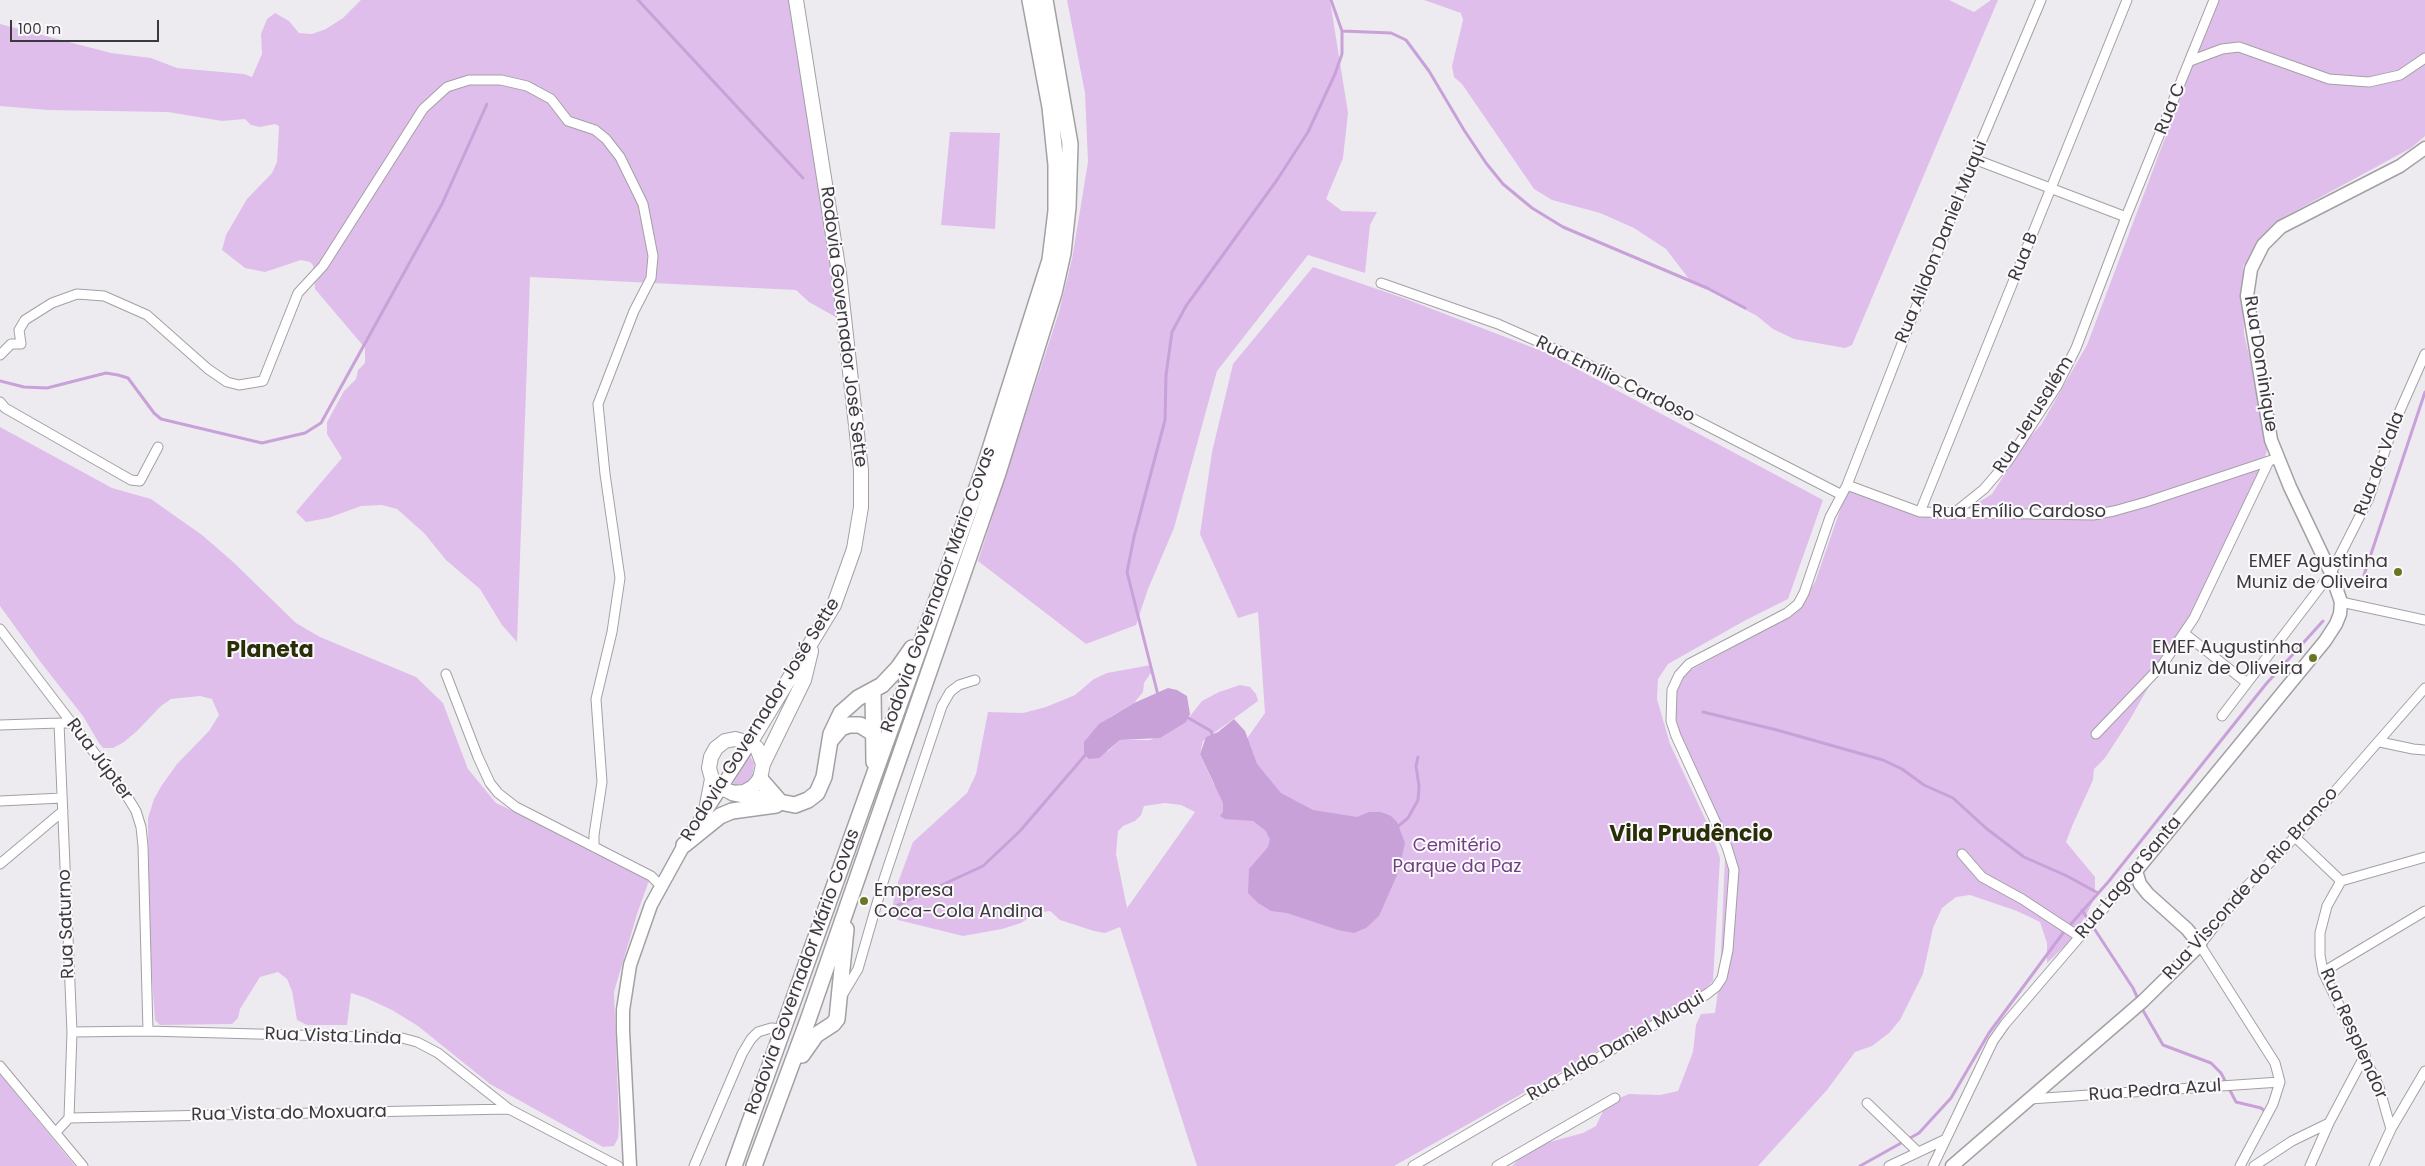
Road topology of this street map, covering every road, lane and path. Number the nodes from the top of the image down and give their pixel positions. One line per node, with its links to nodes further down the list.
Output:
1 (796, 0): 30 (main road, Rodovia Governador José Sette)
2 (1030, 0): 26 (highway, Rodovia Governador Mário Covas)
3 (1045, 0): 57 (highway, Rodovia Governador Mário Covas)
4 (2041, 0): 10 (street, Rua Aildon Daniel Muqui)
5 (2127, 0): 11 (street, Rua B)
6 (2214, 0): 8 (street, Rua C)
7 (2425, 58): 8 (street)
8 (2190, 61): 12 (street, Rua C)
9 (2425, 148): 18 (street, Rua Dominique)
10 (1974, 159): 11 (street); 19 (street, Rua Aildon Daniel Muqui)
11 (2052, 188): 12 (street); 21 (street, Rua B)
12 (2126, 217): 22 (street, Rua Jerusalém)
13 (1381, 283): 20 (street, Rua Emílio Cardoso)
14 (2425, 354): 23 (street, Rua da Vala)
15 (0, 355): 60 (street)
16 (0, 402): 17 (street)
17 (158, 447)
18 (2273, 459): 22 (street, Rua Emílio Cardoso); 23 (street, Rua Dominique); 28 (street)
19 (1847, 485): 20 (street, Rua Aldo Daniel Muqui); 21 (street, Rua Emílio Cardoso)
20 (1840, 494): 102 (street, Rua Aldo Daniel Muqui)
21 (1920, 512): 22 (street, Rua Emílio Cardoso)
22 (1953, 514)
23 (2331, 573): 24 (street, Rua Dominique); 33 (street, Rua da Vala)
24 (2341, 602): 25 (street); 64 (street, Rua Lagoa Santa)
25 (2425, 620)
26 (926, 628): 34 (highway, Rodovia Governador Mário Covas); 35 (highway)
27 (0, 629): 29 (street, Rua Júpter)
28 (2184, 633): 33 (street); 43 (street)
29 (4, 639): 40 (street, Rua Júpter)
30 (814, 640): 37 (main road, Rodovia Governador José Sette); 49 (main road)
31 (446, 674): 60 (street)
32 (975, 680): 72 (street)
33 (2247, 683): 38 (street, Rua da Vala)
34 (904, 686): 35 (highway); 50 (highway, Rodovia Governador Mário Covas); 57 (highway)
35 (878, 688): 42 (highway); 45 (highway)
36 (2425, 688): 46 (street, Rua Visconde do Rio Branco)
37 (778, 698): 44 (main road); 47 (main road, Rodovia Governador José Sette)
38 (2222, 716)
39 (59, 723): 40 (street); 41 (street); 52 (street, Rua Saturno)
40 (70, 723): 79 (street, Rua Júpter)
41 (0, 725)
42 (873, 733): 45 (highway); 50 (highway)
43 (2096, 734)
44 (735, 739): 47 (main road); 51 (main road)
45 (830, 742): 54 (highway)
46 (2380, 742): 48 (street); 58 (street, Rua Visconde do Rio Branco)
47 (750, 743): 49 (main road); 51 (street, Rodovia Governador José Sette)
48 (2425, 750)
49 (761, 771): 51 (main road); 54 (highway)
50 (874, 772): 74 (highway, Rodovia Governador Mário Covas)
51 (722, 787): 54 (highway); 55 (main road)
52 (62, 798): 53 (street); 56 (street, Rua Saturno)
53 (0, 801)
54 (785, 803): 59 (highway)
55 (706, 810): 59 (street, Rodovia Governador José Sette)
56 (63, 812): 63 (street); 80 (street, Rua Saturno)
57 (878, 818): 67 (highway, Rodovia Governador Mário Covas)
58 (2294, 838): 65 (street); 70 (street, Rua Visconde do Rio Branco)
59 (684, 845): 66 (street, Rodovia Governador José Sette)
60 (594, 847): 66 (street)
61 (1962, 854): 69 (street)
62 (2425, 857): 65 (street)
63 (0, 864)
64 (2136, 871): 69 (street, Rua Lagoa Santa); 70 (street)
65 (2341, 881): 73 (street, Rua Resplendor)
66 (661, 886): 98 (street, Rodovia Governador José Sette)
67 (852, 894): 71 (highway); 76 (highway, Rodovia Governador Mário Covas)
68 (2425, 911): 73 (street)
69 (2080, 937): 94 (street, Rua Lagoa Santa)
70 (2200, 945): 84 (street); 87 (street, Rua Visconde do Rio Branco)
71 (842, 969): 72 (street); 75 (highway)
72 (858, 969): 75 (street)
73 (2323, 972): 81 (street, Rua Resplendor)
74 (799, 988): 76 (highway); 78 (highway, Rodovia Governador Mário Covas)
75 (840, 999): 77 (highway)
76 (808, 1020): 77 (highway); 85 (highway, Rodovia Governador Mário Covas)
77 (826, 1028): 85 (highway)
78 (784, 1029): 99 (street); 100 (highway, Rodovia Governador Mário Covas)
79 (148, 1031): 80 (street, Rua Vista Linda); 89 (street, Rua Vista Linda)
80 (72, 1032): 90 (street, Rua Saturno)
81 (2365, 1055): 91 (street); 92 (street, Rua Resplendor)
82 (0, 1066): 93 (street)
83 (2425, 1071): 92 (street)
84 (2280, 1082): 87 (street, Rua Pedra Azul); 107 (street)
85 (781, 1096): 101 (highway, Rodovia Governador Mário Covas)
86 (1615, 1098): 103 (street)
87 (2030, 1099): 106 (street, Rua Visconde do Rio Branco)
88 (1866, 1103): 95 (street)
89 (509, 1109): 90 (street, Rua Vista do Moxuara); 97 (street, Rua Vista Linda)
90 (69, 1118): 93 (street)
91 (2329, 1123): 108 (street); 109 (street)
92 (2391, 1128): 110 (street)
93 (57, 1131): 96 (street)
94 (1944, 1140): 95 (street); 105 (street, Rua Lagoa Santa)
95 (1918, 1152): 104 (street)
96 (83, 1166)
97 (618, 1166)
98 (630, 1166)
99 (694, 1166)
100 (734, 1166)
101 (754, 1166)
102 (1413, 1166)
103 (1497, 1166)
104 (1889, 1166)
105 (1932, 1166)
106 (1952, 1166)
107 (2240, 1166)
108 (2254, 1166)
109 (2310, 1166)
110 (2374, 1166)

